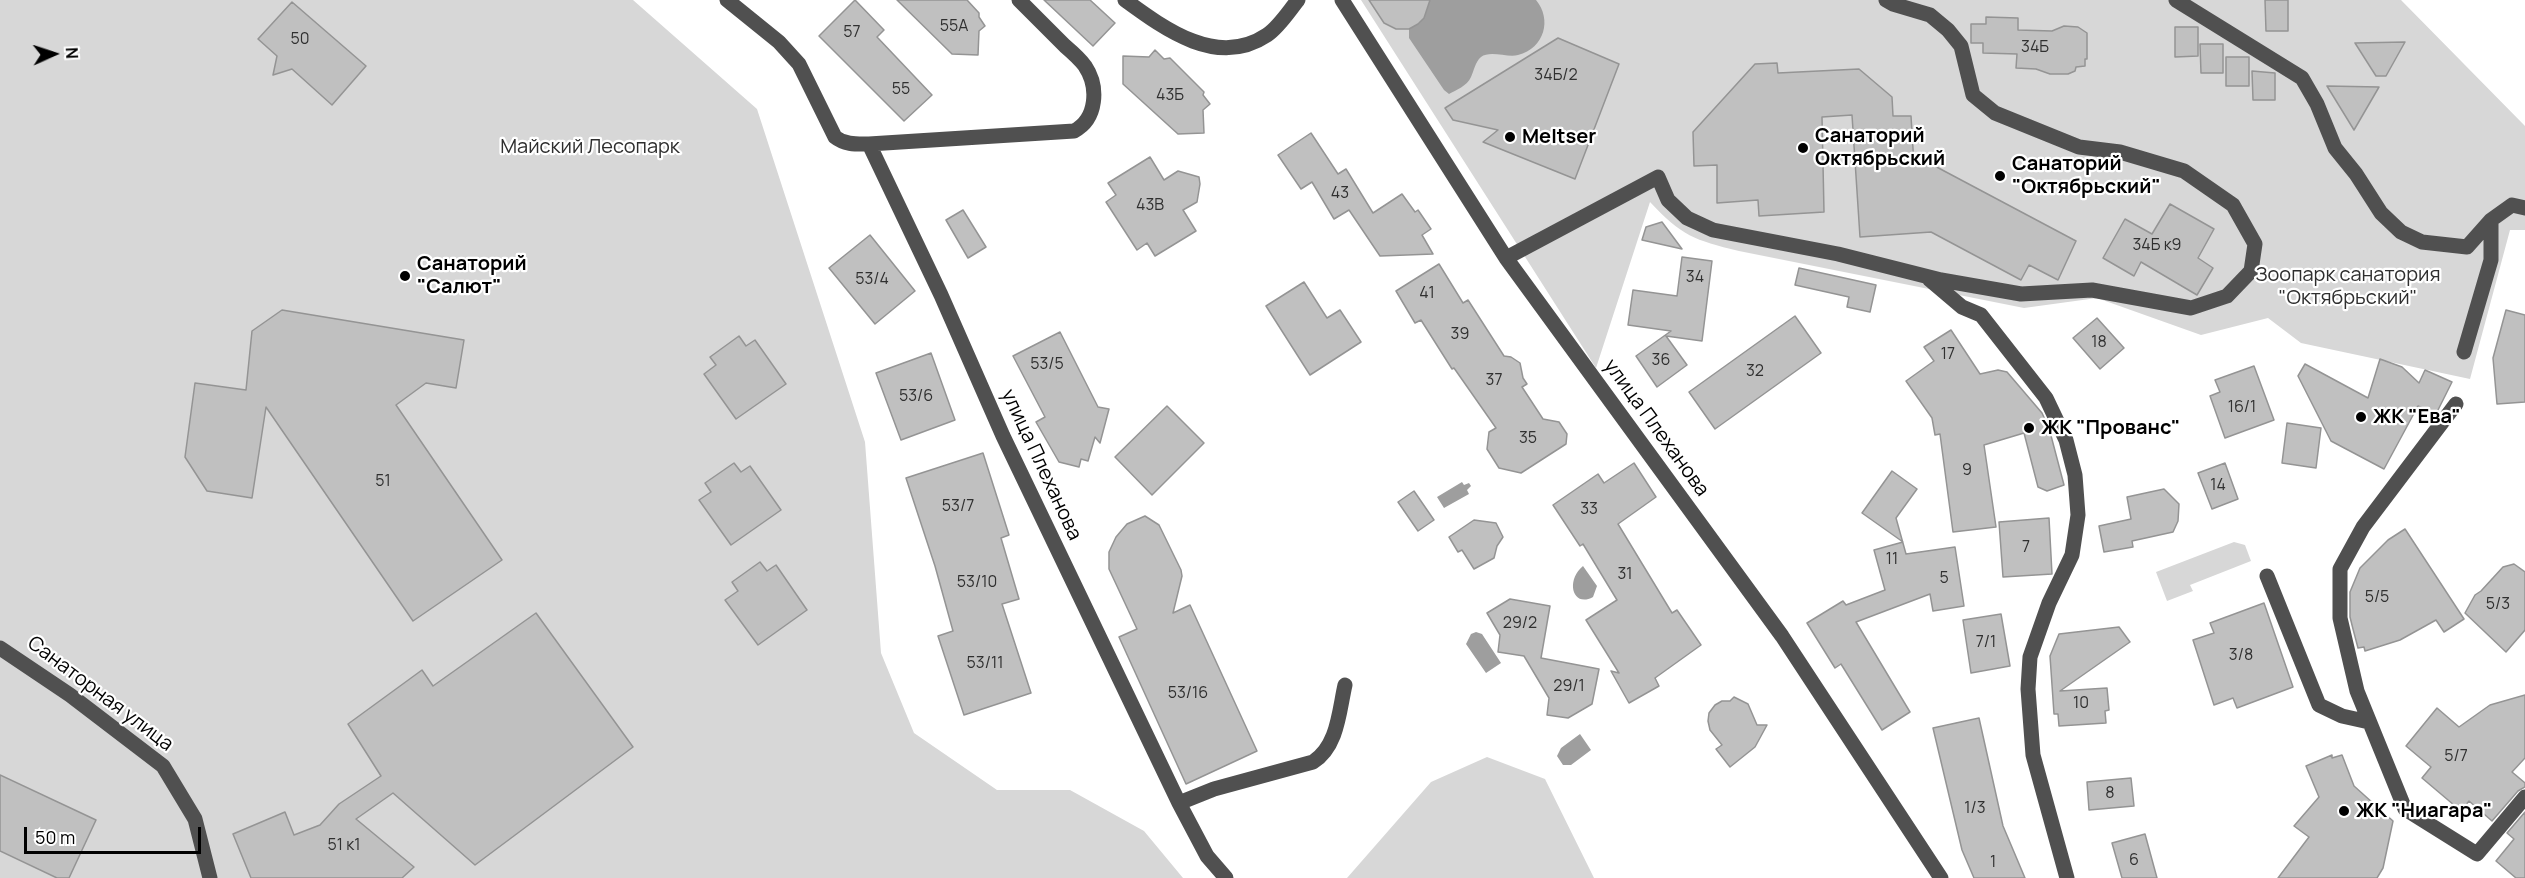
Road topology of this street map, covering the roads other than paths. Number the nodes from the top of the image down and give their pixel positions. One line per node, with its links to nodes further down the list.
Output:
1 (727, 0): 8 (street)
2 (1019, 0): 8 (street)
3 (1125, 0): 4 (street)
4 (1298, 0)
5 (1342, 0): 11 (street, улица Плеханова)
6 (2176, 0): 10 (street)
7 (1894, 2): 12 (street)
8 (869, 144): 20 (street, улица Плеханова)
9 (2525, 208): 10 (street)
10 (2491, 220): 13 (street)
11 (1506, 258): 12 (street); 23 (street, улица Плеханова)
12 (1925, 276): 24 (street)
13 (2464, 352)
14 (2456, 404): 18 (street)
15 (2267, 576): 18 (street)
16 (0, 648): 21 (street, Санаторная улица)
17 (1346, 685): 20 (street)
18 (2369, 722): 19 (street)
19 (2525, 796)
20 (1179, 802): 22 (street, улица Плеханова)
21 (210, 878)
22 (1226, 878)
23 (1941, 878)
24 (2067, 878)

